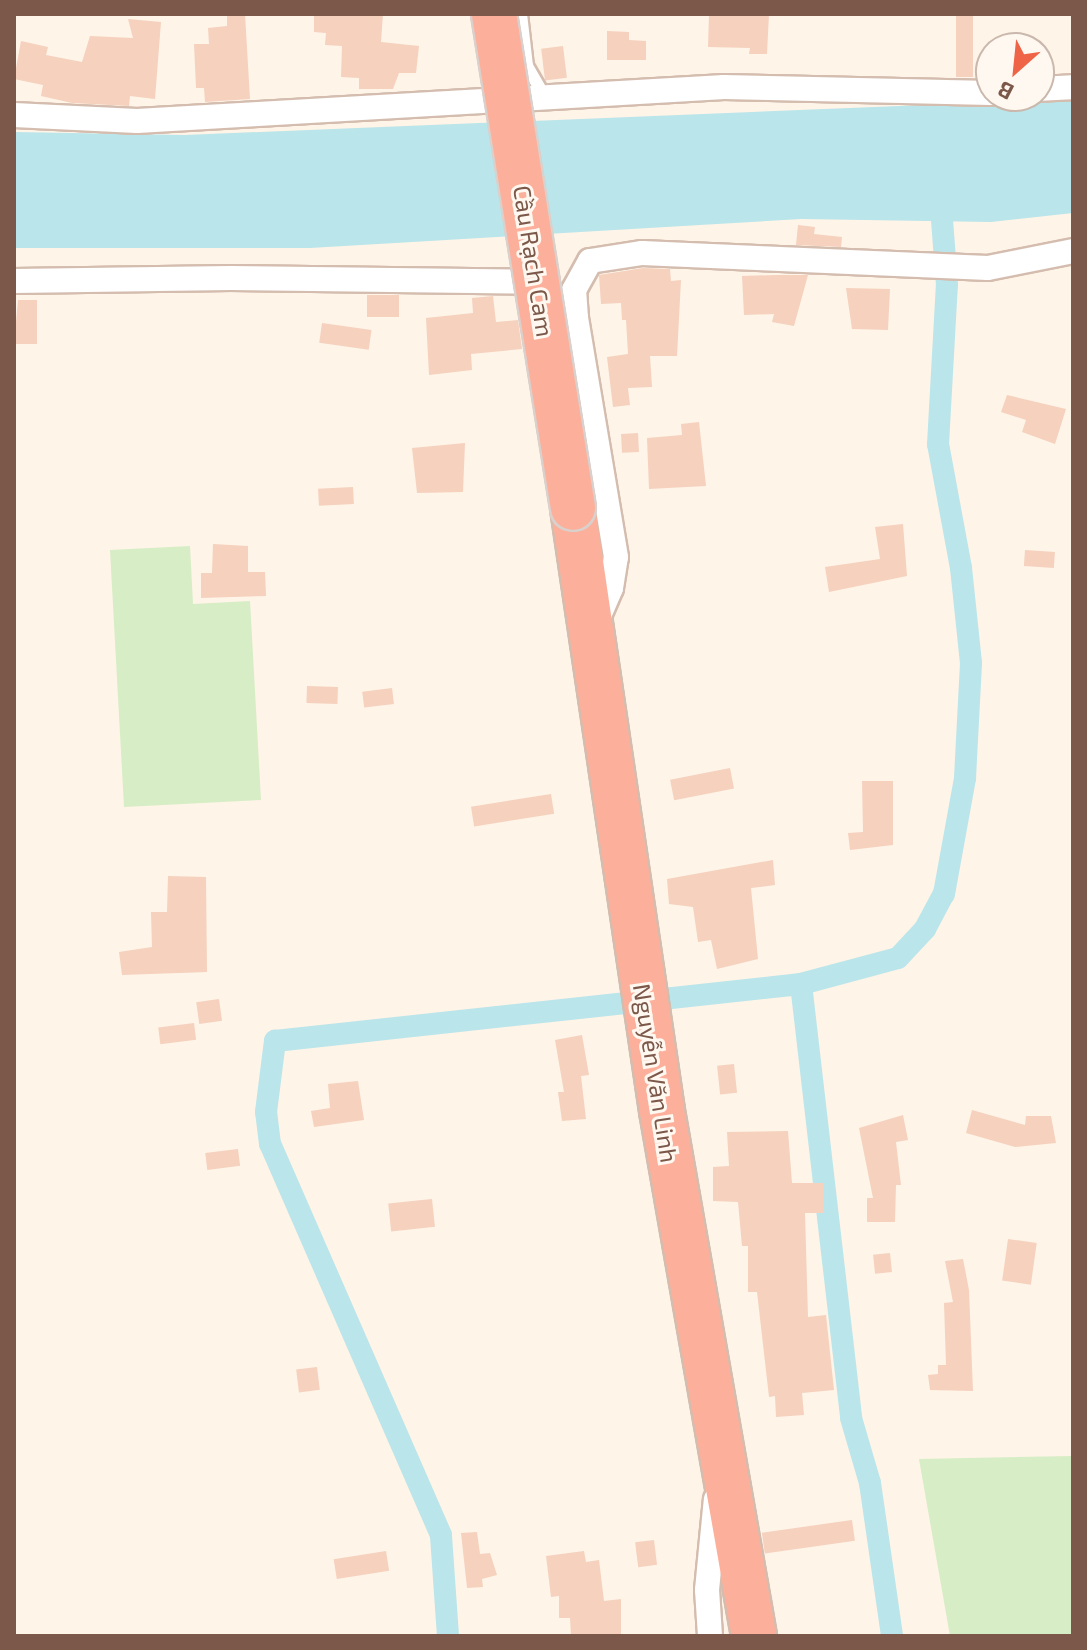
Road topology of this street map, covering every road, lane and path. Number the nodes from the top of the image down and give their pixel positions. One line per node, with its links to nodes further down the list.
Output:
1 (494, 14): 9 (highway, Cầu Rạch Cam, bridge)
2 (521, 14): 4 (lane)
3 (975, 93): 4 (street)
4 (544, 95): 5 (street)
5 (14, 115)
6 (1073, 251): 8 (street)
7 (14, 281): 8 (street)
8 (574, 290): 10 (street)
9 (573, 508): 10 (highway, Nguyễn Văn Linh)
10 (589, 638): 11 (highway, Nguyễn Văn Linh)
11 (720, 1463): 12 (street); 13 (highway, Nguyễn Văn Linh)
12 (710, 1636)
13 (754, 1636)

